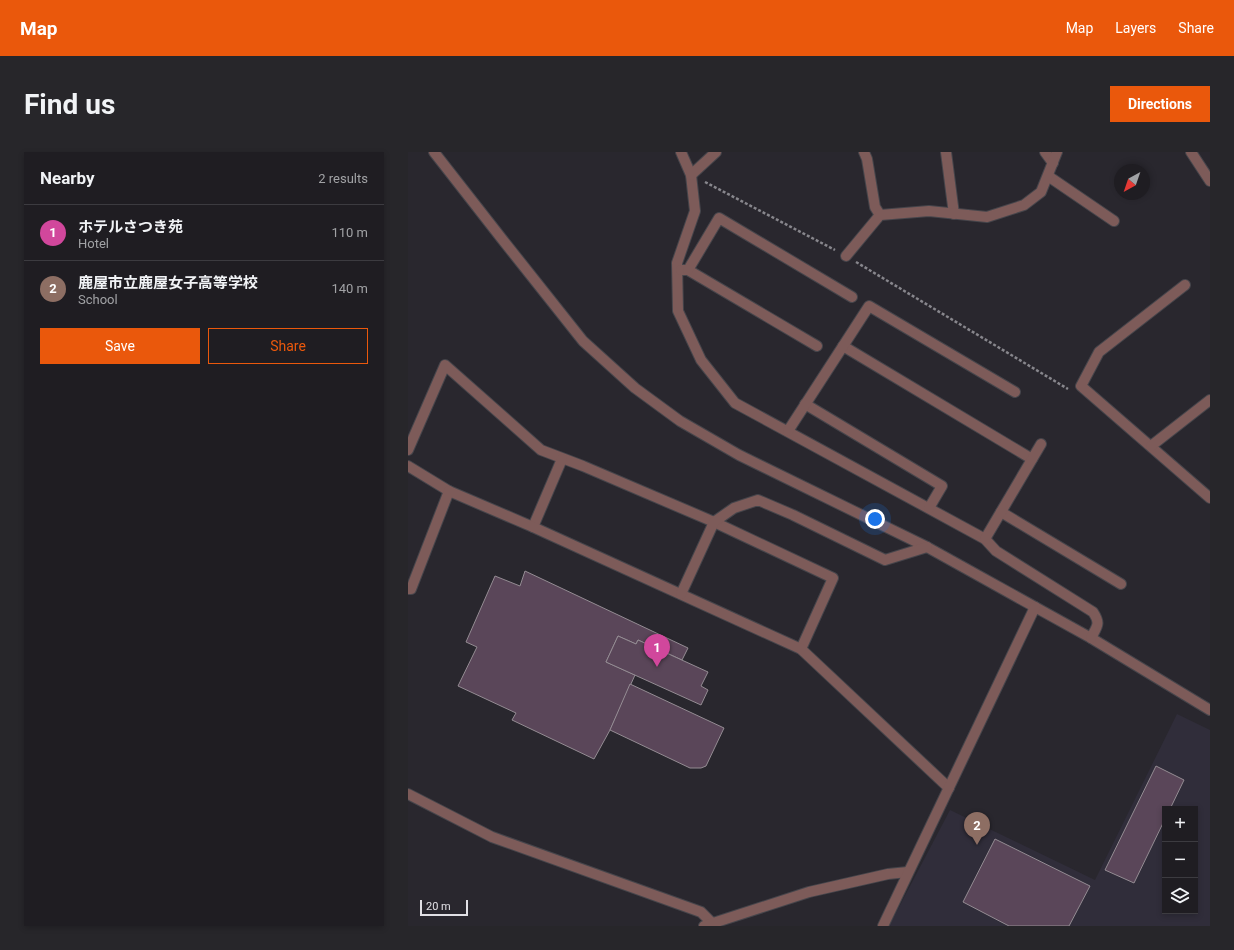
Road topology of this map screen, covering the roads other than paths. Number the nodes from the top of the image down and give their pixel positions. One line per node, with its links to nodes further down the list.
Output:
1 (434, 152): 39 (street)
2 (681, 152): 10 (street)
3 (716, 152): 10 (street)
4 (864, 152): 14 (street)
5 (946, 152): 13 (street)
6 (1045, 152): 9 (street)
7 (1057, 152): 9 (street)
8 (1191, 152): 12 (street)
9 (1053, 163): 11 (street)
10 (691, 175): 17 (street)
11 (1048, 176): 13 (street); 15 (street)
12 (1210, 181)
13 (954, 214): 14 (street)
14 (880, 215): 16 (street)
15 (1114, 221)
16 (846, 256)
17 (683, 270): 19 (street); 20 (street); 25 (street)
18 (1185, 285): 27 (street)
19 (852, 297)
20 (817, 346)
21 (843, 346): 22 (street); 24 (street); 30 (street)
22 (1015, 392)
23 (1210, 400): 27 (street)
24 (805, 404): 25 (street); 34 (street)
25 (788, 430): 34 (street)
26 (1041, 444): 30 (street)
27 (1151, 446): 33 (street)
28 (408, 450): 29 (street)
29 (562, 459): 36 (street); 37 (street)
30 (1032, 459): 35 (street)
31 (408, 466): 32 (street)
32 (449, 491): 37 (street); 41 (street)
33 (1210, 498)
34 (929, 508): 38 (street)
35 (1001, 512): 38 (street); 40 (street)
36 (714, 522): 39 (street); 42 (street); 45 (street)
37 (532, 527): 42 (street)
38 (985, 538): 44 (street)
39 (928, 548): 43 (street)
40 (1121, 584)
41 (408, 589)
42 (681, 594): 45 (street)
43 (1035, 607): 44 (street); 47 (street)
44 (1091, 638): 46 (street)
45 (801, 649): 47 (street)
46 (1210, 710)
47 (949, 788): 49 (street)
48 (408, 794): 50 (street)
49 (908, 872): 50 (street); 51 (street)
50 (708, 924)
51 (883, 926)

